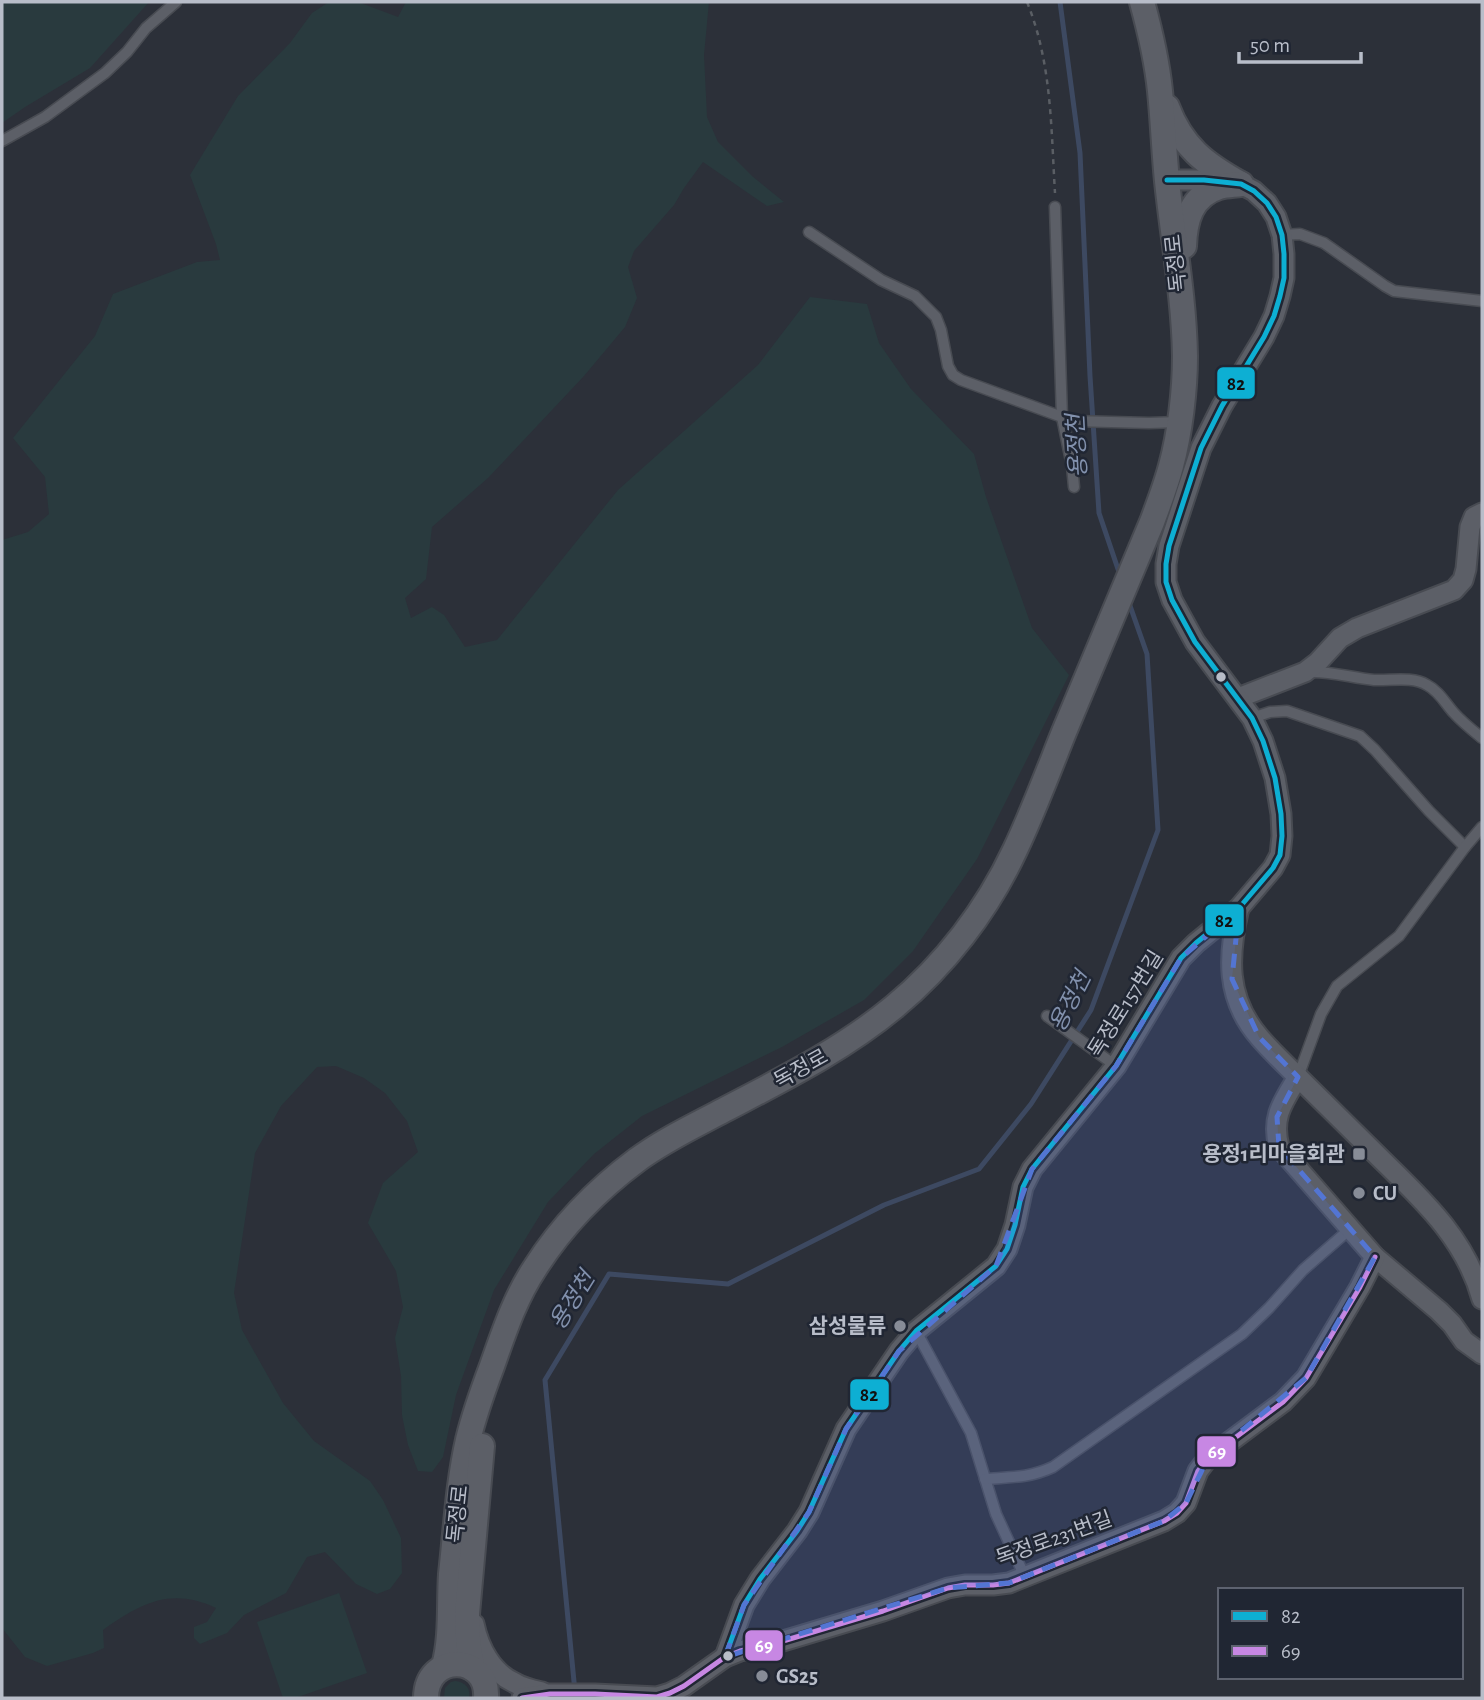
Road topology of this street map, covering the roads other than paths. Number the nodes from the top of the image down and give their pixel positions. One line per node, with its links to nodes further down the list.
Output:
1 (176, 2): 4 (lane)
2 (1142, 2): 3 (street, 독정로)
3 (1160, 88): 5 (street, 독정로); 6 (street)
4 (2, 141)
5 (1167, 180): 6 (street); 11 (street, 독정로)
6 (1241, 184): 9 (street, 독정로157번길); 11 (street)
7 (1055, 207): 12 (lane)
8 (809, 232): 12 (lane)
9 (1282, 235): 10 (lane); 17 (street, 독정로157번길)
10 (1482, 301)
11 (1183, 324): 13 (street, 독정로)
12 (1062, 417): 13 (lane); 14 (lane)
13 (1179, 422): 31 (street, 독정로)
14 (1074, 486)
15 (1482, 513): 16 (street)
16 (1305, 672): 17 (street); 19 (lane)
17 (1238, 698): 18 (street, 독정로157번길)
18 (1252, 718): 21 (lane); 22 (street, 독정로157번길)
19 (1482, 738)
20 (1482, 827): 21 (lane)
21 (1465, 847): 25 (lane)
22 (1239, 908): 24 (street, 독정로157번길); 25 (street)
23 (1047, 1016): 24 (lane)
24 (1116, 1066): 29 (street, 독정로157번길)
25 (1298, 1077): 26 (street); 28 (street)
26 (1350, 1229): 27 (street); 32 (lane)
27 (1376, 1257): 30 (street); 33 (street, 독정로231번길)
28 (1482, 1298)
29 (916, 1331): 32 (lane); 35 (street, 독정로157번길)
30 (1482, 1354)
31 (492, 1365): 34 (street, 독정로); 37 (street, 독정로)
32 (985, 1479): 33 (lane)
33 (1025, 1577): 35 (street, 독정로231번길)
34 (469, 1586): 36 (street, 독정로); 38 (street)
35 (725, 1657): 39 (street, 독정로231번길)
36 (480, 1681): 37 (street); 38 (street)
37 (433, 1682): 40 (street)
38 (550, 1694): 39 (street, 독정로231번길); 41 (street)
39 (617, 1697)
40 (411, 1698)
41 (522, 1698)

